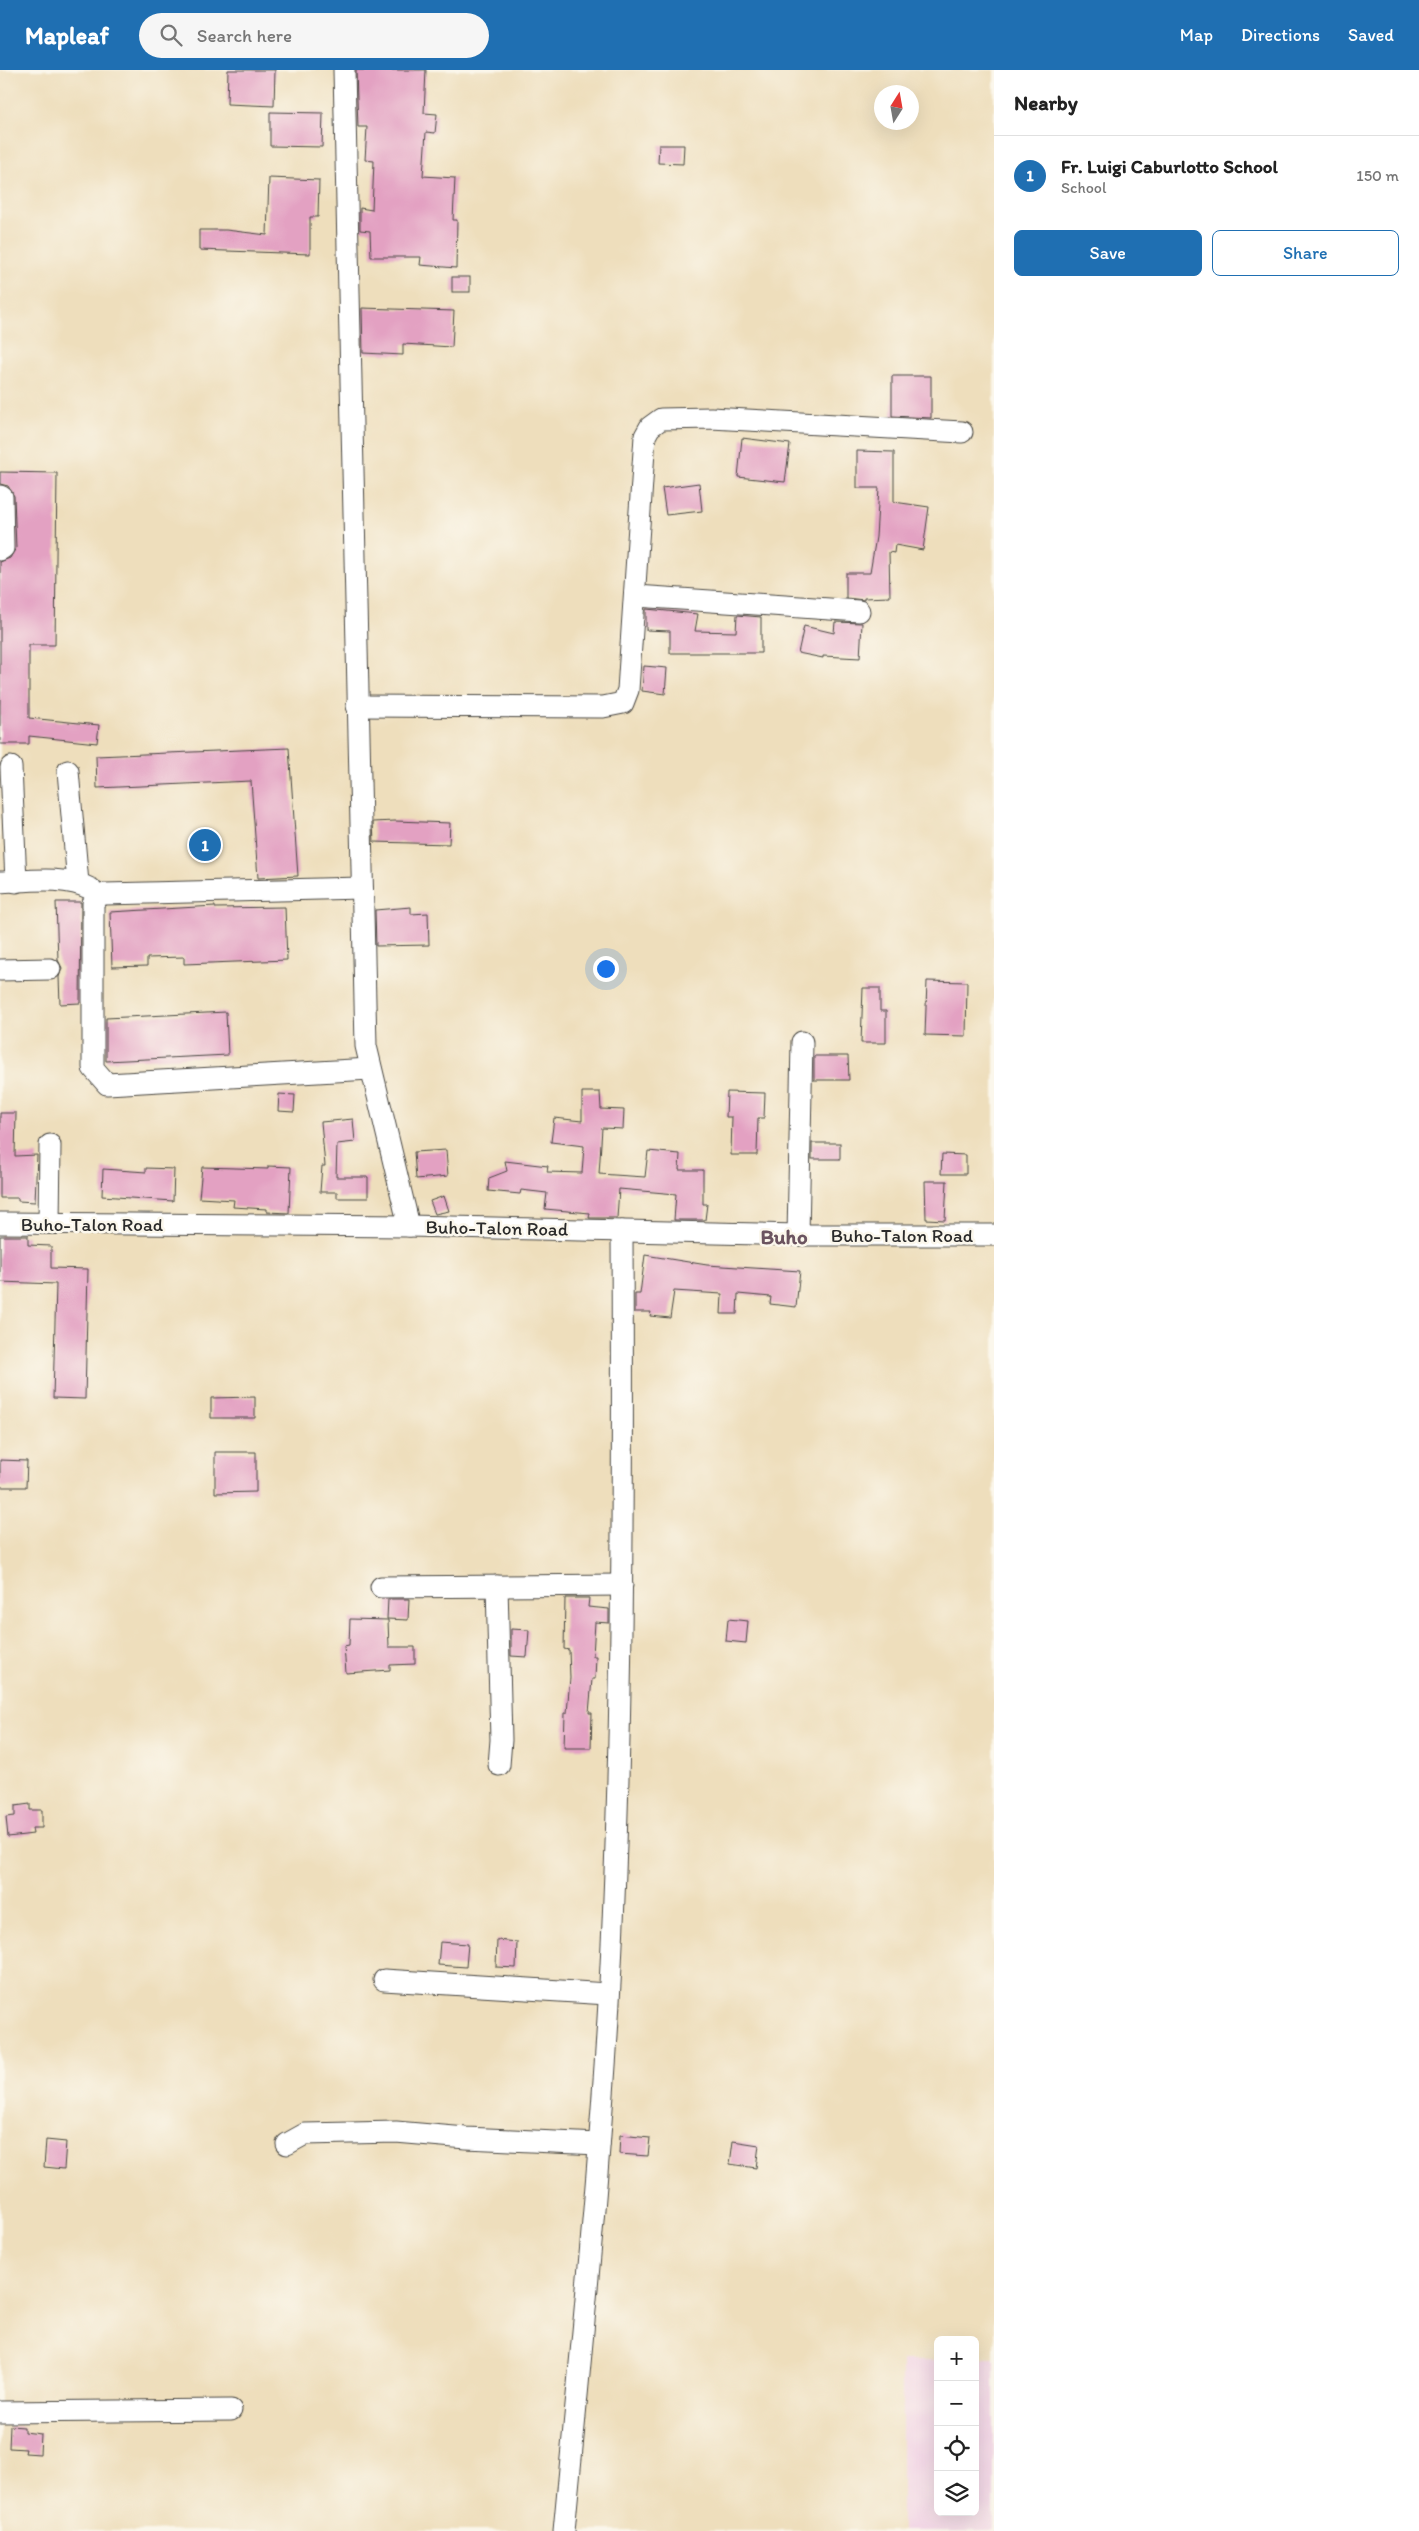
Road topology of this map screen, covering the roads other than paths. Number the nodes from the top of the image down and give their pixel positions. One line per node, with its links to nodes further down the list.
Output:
1 (344, 70): 7 (street)
2 (962, 432): 5 (street)
3 (0, 496): 4 (street)
4 (0, 550)
5 (636, 596): 6 (street); 7 (street)
6 (859, 611)
7 (357, 706): 12 (street)
8 (11, 767): 10 (street)
9 (68, 772): 11 (street)
10 (8, 882): 11 (street)
11 (78, 883): 13 (street)
12 (362, 888): 13 (street); 17 (street)
13 (98, 896): 17 (street)
14 (50, 969): 15 (street)
15 (0, 970)
16 (802, 1042): 23 (street)
17 (370, 1069): 21 (street)
18 (50, 1145): 20 (street)
19 (0, 1223): 20 (street, Buho-Talon Road)
20 (49, 1223): 21 (street, Buho-Talon Road)
21 (409, 1226): 22 (street, Buho-Talon Road)
22 (622, 1231): 23 (street, Buho-Talon Road); 25 (street)
23 (798, 1235): 24 (street, Buho-Talon Road)
24 (994, 1236)
25 (622, 1585): 26 (street); 30 (street)
26 (497, 1586): 27 (street); 28 (street)
27 (381, 1587)
28 (499, 1765)
29 (384, 1980): 30 (street)
30 (608, 1994): 32 (street)
31 (287, 2144): 32 (street)
32 (599, 2144): 35 (street)
33 (231, 2410): 34 (street)
34 (0, 2412)
35 (564, 2531)

